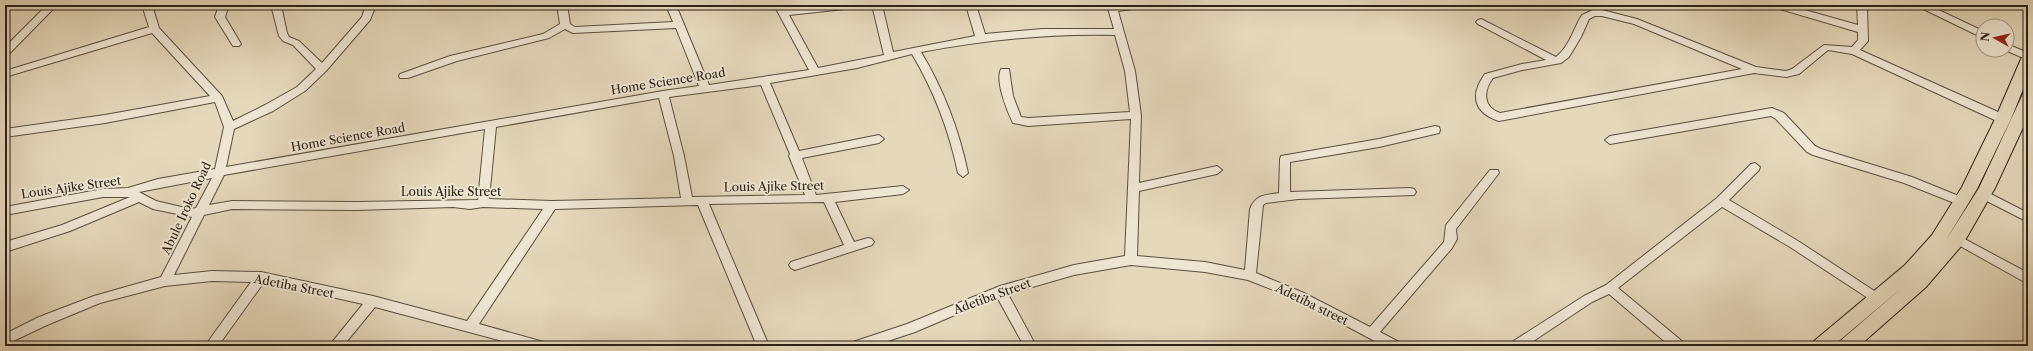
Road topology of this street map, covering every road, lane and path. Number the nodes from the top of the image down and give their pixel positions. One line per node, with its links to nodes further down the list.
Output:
1 (52, 5): 30 (street)
2 (147, 5): 21 (street, Abule Iroko Road)
3 (224, 5): 26 (street)
4 (276, 5): 34 (street)
5 (371, 5): 34 (street)
6 (562, 5): 19 (street)
7 (671, 5): 20 (street)
8 (854, 5): 17 (street)
9 (876, 5): 31 (street)
10 (971, 5): 25 (street)
11 (1139, 5): 15 (street)
12 (1776, 5): 22 (street)
13 (1862, 5): 22 (street)
14 (1920, 5): 16 (street)
15 (1112, 7): 24 (street)
16 (1937, 8): 23 (street)
17 (782, 9): 37 (street)
18 (1480, 22): 33 (street)
19 (565, 25): 20 (street); 39 (street)
20 (678, 25): 41 (street)
21 (154, 29): 38 (street); 43 (street, Abule Iroko Road)
22 (1863, 30): 28 (street)
23 (1975, 30)
24 (1120, 32): 25 (street, Home Science Road); 45 (street)
25 (981, 38): 27 (street, Home Science Road)
26 (236, 44)
27 (915, 50): 31 (street, Home Science Road); 57 (street)
28 (1854, 51): 36 (street); 46 (street)
29 (2015, 51): 32 (street)
30 (5, 53)
31 (889, 56): 37 (street, Home Science Road)
32 (2028, 58): 46 (highway)
33 (1557, 61): 36 (street); 36 (street)
34 (322, 69): 48 (street)
35 (1005, 70): 45 (street)
36 (1754, 70)
37 (815, 72): 40 (street, Home Science Road)
38 (5, 74)
39 (404, 76)
40 (764, 81): 41 (street, Home Science Road); 53 (street)
41 (705, 87): 42 (street, Home Science Road)
42 (663, 94): 47 (street, Home Science Road); 70 (street)
43 (218, 98): 48 (street, Abule Iroko Road); 50 (street)
44 (2028, 98): 63 (highway)
45 (1136, 115): 59 (street)
46 (2003, 119): 71 (highway)
47 (491, 124): 56 (street, Home Science Road); 72 (street)
48 (228, 127): 56 (street, Abule Iroko Road)
49 (1435, 130): 65 (street)
50 (5, 133)
51 (879, 139): 53 (street)
52 (1610, 140): 71 (street)
53 (794, 156): 66 (street)
54 (1755, 167): 69 (street)
55 (1217, 170): 59 (street)
56 (220, 172): 61 (street, Home Science Road); 75 (street, Abule Iroko Road)
57 (963, 172)
58 (1494, 173): 92 (street)
59 (1133, 188): 81 (street)
60 (903, 190): 67 (street, Louis Ajike Street)
61 (130, 192): 64 (street, Louis Ajike Street); 74 (street, Louis Ajike Street)
62 (1410, 192): 65 (street)
63 (1983, 194): 76 (street); 77 (highway)
64 (141, 197): 75 (street, Louis Ajike Street); 79 (street)
65 (1284, 197): 83 (street)
66 (812, 198): 67 (street, Louis Ajike Street); 68 (street, Louis Ajike Street)
67 (828, 199): 80 (street)
68 (702, 200): 70 (street, Louis Ajike Street); 97 (street)
69 (1721, 200): 87 (street); 89 (street)
70 (687, 202): 73 (street, Louis Ajike Street)
71 (1962, 202): 89 (highway)
72 (483, 203): 73 (street, Louis Ajike Street); 75 (street, Louis Ajike Street)
73 (552, 205): 91 (street)
74 (5, 211)
75 (202, 211): 86 (street, Abule Iroko Road)
76 (2028, 218)
77 (1956, 239): 85 (street); 104 (highway)
78 (868, 242): 80 (street)
79 (5, 247)
80 (851, 247): 82 (street)
81 (1131, 260): 83 (street, Adetiba street); 88 (street, Adetiba Street)
82 (795, 266)
83 (1250, 276): 92 (street, Adetiba street)
84 (261, 277): 86 (street, Adetiba Street); 90 (street, Adetiba Street); 94 (street)
85 (2028, 279)
86 (165, 281): 93 (street, Adetiba Street)
87 (1610, 288): 101 (street); 102 (street)
88 (1000, 292): 98 (street, Adetiba Street); 99 (street)
89 (1878, 299): 103 (highway)
90 (373, 301): 91 (street, Adetiba Street); 95 (street)
91 (470, 327): 96 (street, Adetiba Street)
92 (1370, 334): 100 (street, Adetiba street)
93 (5, 340)
94 (211, 346)
95 (335, 346)
96 (540, 346)
97 (763, 346)
98 (857, 346)
99 (1030, 346)
100 (1395, 346)
101 (1516, 346)
102 (1679, 346)
103 (1820, 346)
104 (1846, 346)

